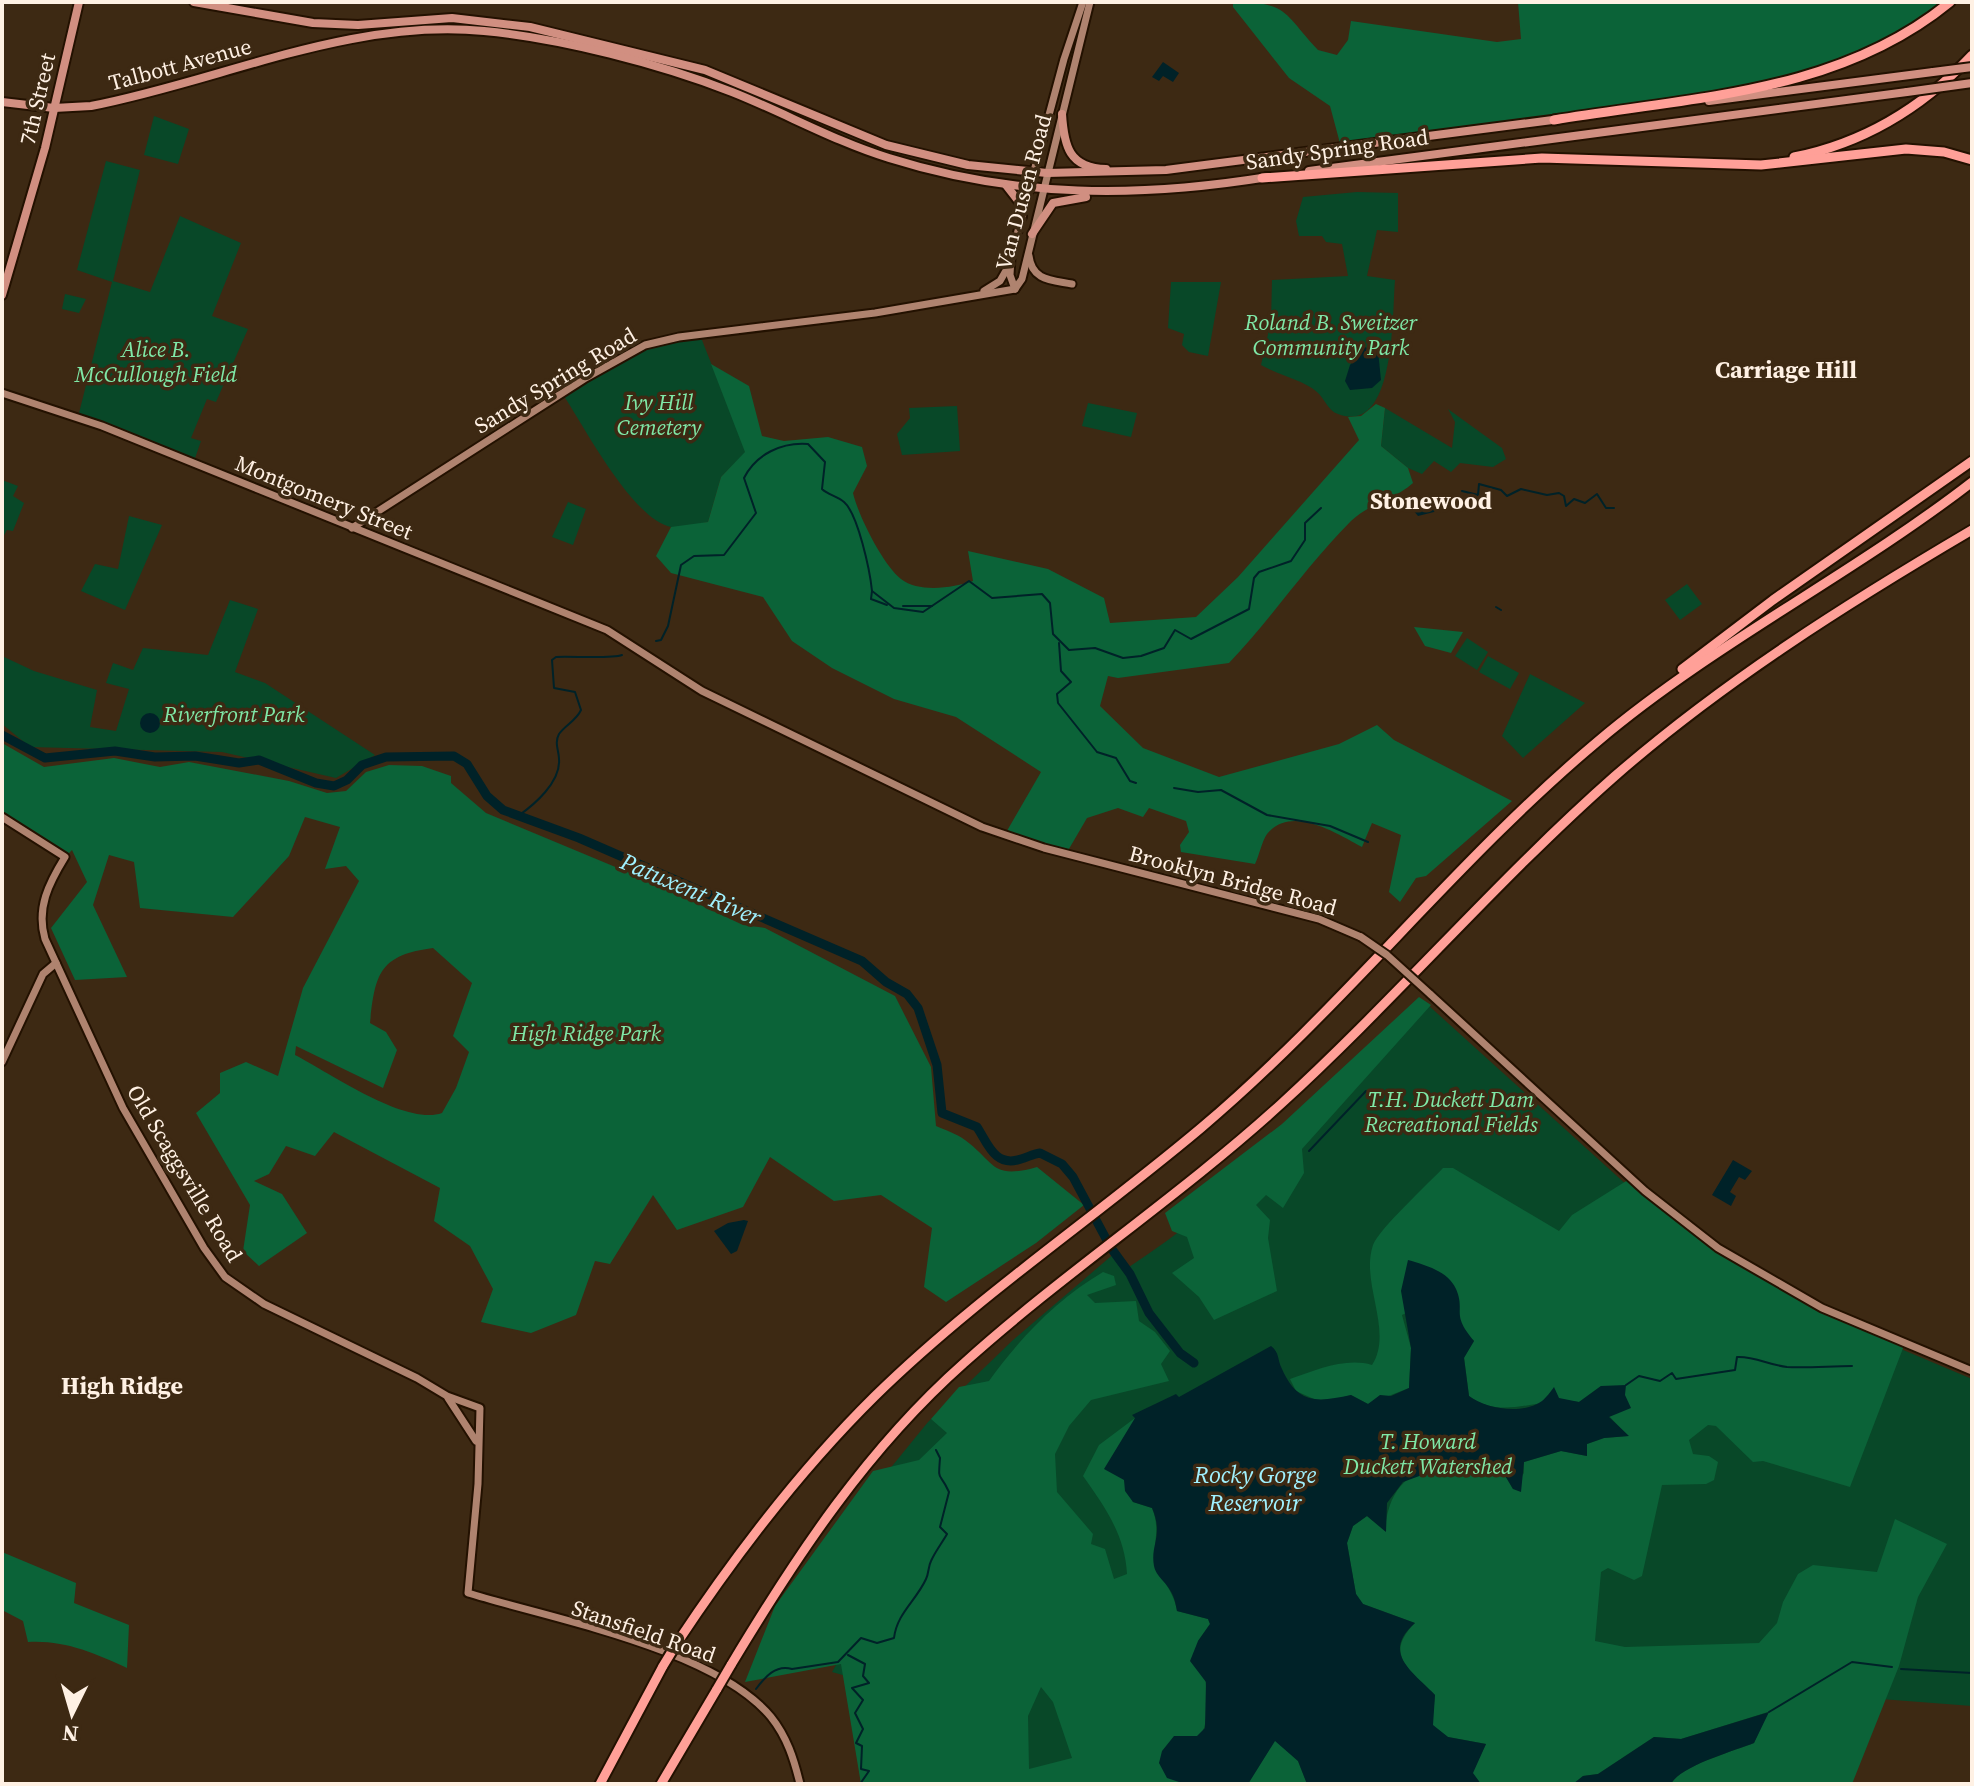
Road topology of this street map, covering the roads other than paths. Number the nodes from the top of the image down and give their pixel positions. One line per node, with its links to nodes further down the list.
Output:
1 (79, 2): 11 (main road, 7th Street)
2 (194, 2): 17 (main road, Sandy Spring Road)
3 (1083, 2): 17 (street, Van Dusen Road)
4 (1090, 2): 12 (street, Van Dusen Road)
5 (1950, 2): 13 (highway)
6 (1972, 55): 15 (highway)
7 (1972, 67): 13 (main road, Sandy Spring Road, bridge)
8 (1972, 83): 19 (main road, Sandy Spring Road, bridge)
9 (722, 88): 11 (main road, Talbott Avenue); 20 (main road, Sandy Spring Road)
10 (2, 102): 11 (main road, Talbott Avenue)
11 (54, 108): 31 (main road, 7th Street)
12 (1062, 114): 16 (main road); 18 (street, Van Dusen Road)
13 (1554, 120): 16 (main road, Sandy Spring Road)
14 (1972, 160): 15 (highway)
15 (1720, 164): 19 (highway)
16 (1166, 170): 18 (main road, Sandy Spring Road)
17 (1035, 172): 18 (main road, Sandy Spring Road); 21 (street, Van Dusen Road)
18 (1047, 173): 22 (street, Van Dusen Road)
19 (1262, 178): 23 (main road, Sandy Spring Road)
20 (1006, 184): 21 (main road, Sandy Spring Road); 24 (main road)
21 (1031, 188): 22 (main road, Sandy Spring Road); 24 (street, Van Dusen Road)
22 (1043, 189): 23 (main road, Sandy Spring Road); 25 (street, Van Dusen Road)
23 (1145, 193): 25 (main road)
24 (1022, 217): 27 (street, Van Dusen Road)
25 (1032, 234): 26 (street, Van Dusen Road)
26 (1029, 248): 28 (street); 29 (street, Van Dusen Road)
27 (1011, 257): 29 (street, Van Dusen Road); 30 (street)
28 (1072, 284)
29 (1015, 289): 30 (street, Sandy Spring Road)
30 (979, 293): 36 (street, Sandy Spring Road)
31 (2, 295)
32 (2, 393): 36 (street, Montgomery Street)
33 (1972, 459): 38 (highway)
34 (1972, 482): 38 (highway)
35 (1972, 527): 49 (highway, bridge)
36 (352, 528): 37 (street, Montgomery Street)
37 (629, 644): 42 (street, Brooklyn Bridge Road, bridge)
38 (1635, 710): 48 (highway, bridge)
39 (2, 817): 40 (street, Old Scaggsville Road)
40 (56, 963): 41 (street); 43 (street, Old Scaggsville Road)
41 (2, 1062)
42 (1972, 1371)
43 (447, 1396): 44 (street, Old Scaggsville Road); 45 (street, Old Scaggsville Road)
44 (469, 1404): 45 (street); 46 (street)
45 (462, 1418): 46 (street); 47 (street, Old Scaggsville Road)
46 (480, 1420): 47 (street)
47 (477, 1443): 52 (street, Stansfield Road)
48 (632, 1723): 50 (highway); 51 (highway)
49 (663, 1782)
50 (592, 1784)
51 (600, 1784)
52 (800, 1784)

